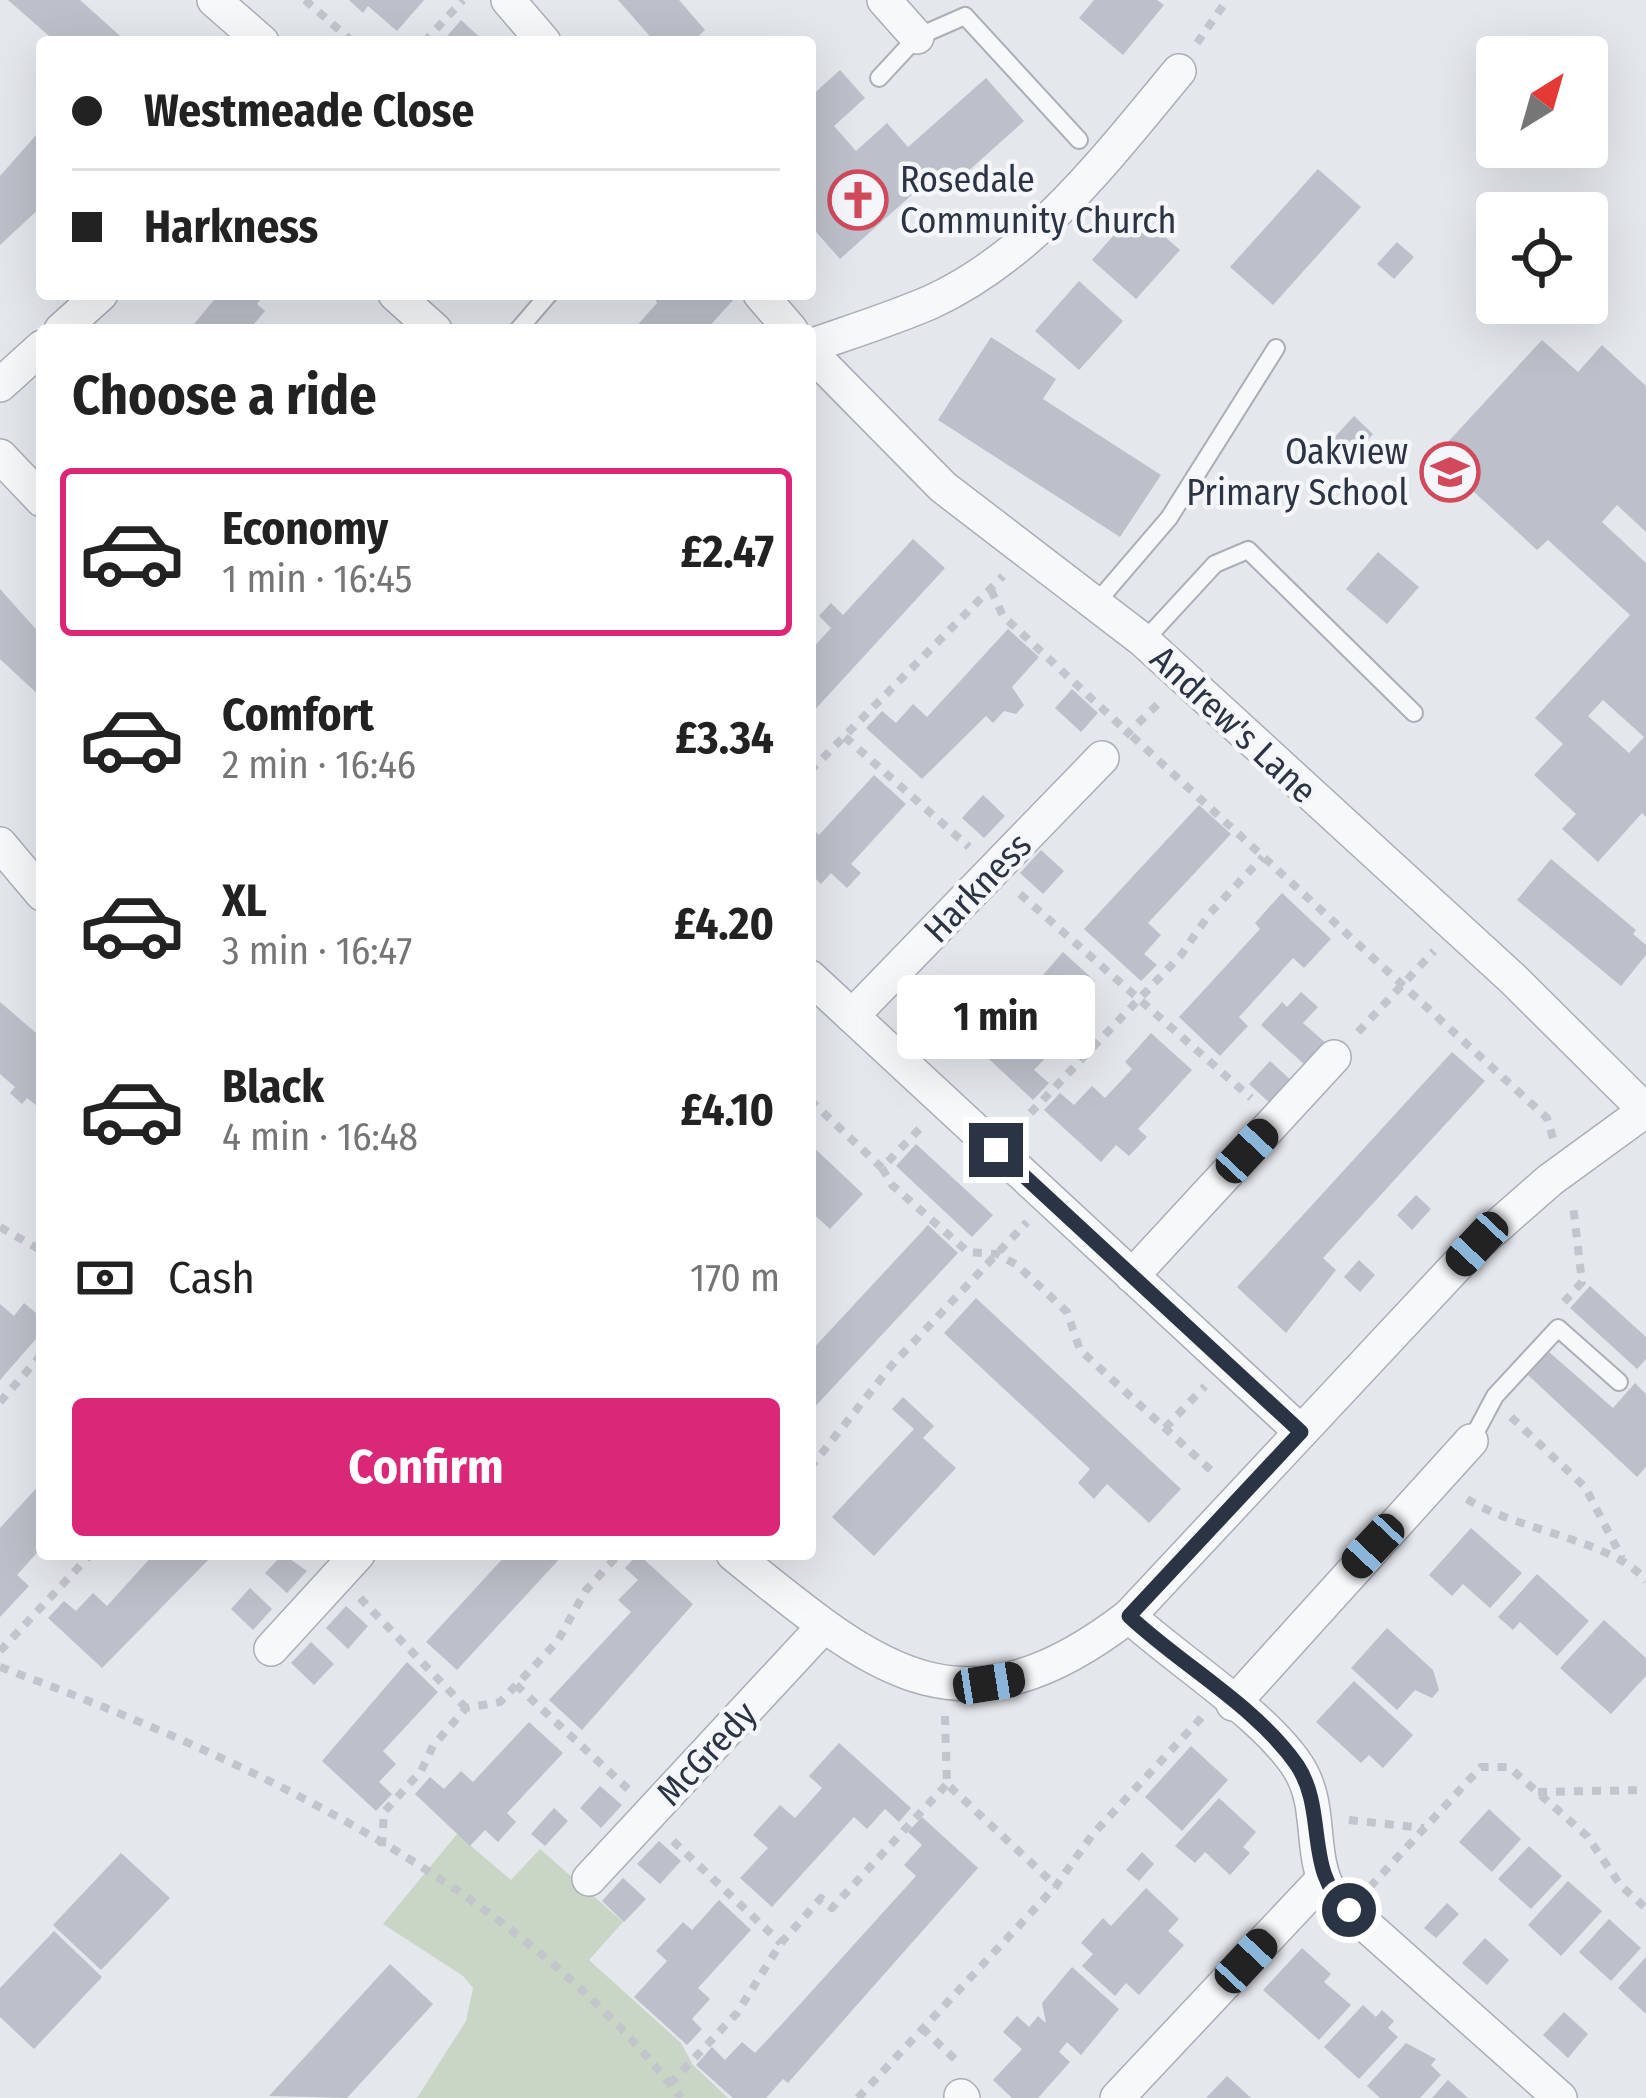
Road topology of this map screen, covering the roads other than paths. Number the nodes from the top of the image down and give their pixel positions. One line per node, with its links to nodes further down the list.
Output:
1 (214, 0): 4 (street)
2 (508, 0): 5 (street)
3 (884, 0): 6 (street)
4 (255, 36)
5 (539, 36)
6 (917, 37): 8 (lane); 9 (lane)
7 (1179, 71): 18 (street)
8 (879, 78)
9 (1079, 140)
10 (94, 300): 14 (street)
11 (402, 300): 15 (street)
12 (544, 300): 16 (lane)
13 (765, 300): 17 (street)
14 (68, 324)
15 (428, 324)
16 (523, 324)
17 (786, 324)
18 (816, 347)
19 (1276, 347): 25 (lane)
20 (36, 352): 22 (street)
21 (816, 355): 25 (street, Andrew's Lane)
22 (0, 385)
23 (0, 456): 24 (street)
24 (36, 494)
25 (1097, 602): 26 (street, Andrew's Lane)
26 (1144, 641): 27 (lane); 34 (street, Andrew's Lane)
27 (1414, 713)
28 (1102, 758): 32 (street, Harkness)
29 (0, 844): 30 (street)
30 (36, 887)
31 (816, 983): 32 (street)
32 (852, 1016): 35 (street)
33 (1334, 1057): 35 (street)
34 (1646, 1111): 37 (street)
35 (1132, 1276): 37 (street)
36 (1618, 1382): 38 (lane)
37 (1301, 1432): 41 (street)
38 (1471, 1441): 44 (street)
39 (740, 1560): 42 (street)
40 (349, 1564): 43 (street)
41 (1129, 1616): 42 (street); 44 (street)
42 (823, 1627): 45 (street, McGredy)
43 (271, 1649)
44 (1226, 1699): 46 (street)
45 (589, 1880)
46 (1322, 1880): 47 (street); 48 (street)
47 (1117, 2098)
48 (1560, 2098)

